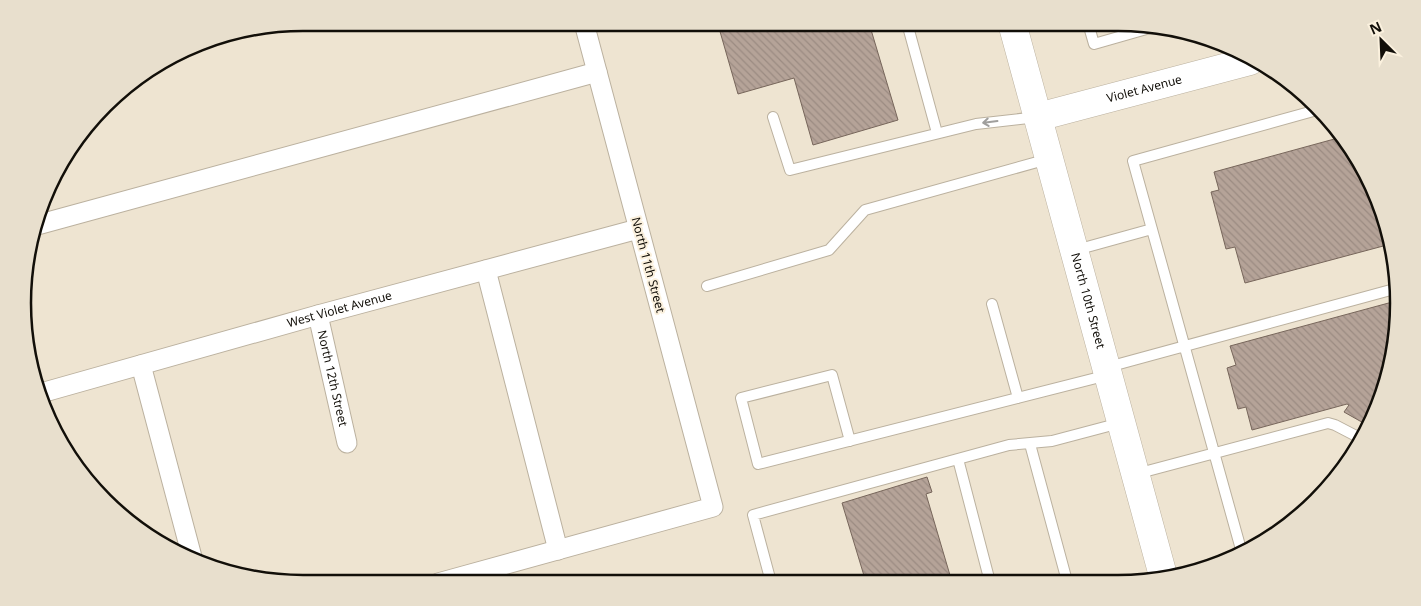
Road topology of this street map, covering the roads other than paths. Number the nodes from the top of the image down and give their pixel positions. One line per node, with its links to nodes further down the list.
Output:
1 (586, 31): 7 (street, North 11th Street)
2 (909, 31): 11 (lane)
3 (1014, 31): 9 (main road, North 10th Street)
4 (1090, 31): 5 (lane)
5 (1136, 32)
6 (1239, 59): 9 (main road, Violet Avenue)
7 (597, 72): 13 (street); 14 (street, North 11th Street)
8 (1311, 112): 15 (lane)
9 (1038, 116): 11 (lane, one-way to 11); 12 (main road, North 10th Street)
10 (773, 117): 11 (lane)
11 (937, 133)
12 (1049, 158): 16 (main road, North 10th Street); 18 (lane)
13 (44, 223)
14 (638, 229): 17 (street, West Violet Avenue); 37 (street, North 11th Street)
15 (1152, 229): 16 (lane); 22 (lane)
16 (1075, 250): 24 (main road, North 10th Street)
17 (486, 270): 21 (street, West Violet Avenue); 37 (street)
18 (707, 286)
19 (1389, 290): 22 (lane)
20 (992, 304): 26 (lane)
21 (318, 314): 23 (street, West Violet Avenue); 30 (street, North 12th Street)
22 (1184, 346): 24 (lane); 32 (lane)
23 (141, 365): 25 (street, West Violet Avenue); 36 (street)
24 (1108, 371): 26 (lane); 27 (main road, North 10th Street)
25 (47, 391)
26 (1018, 398): 29 (lane)
27 (1122, 423): 31 (lane); 34 (main road, North 10th Street)
28 (1355, 436): 32 (lane)
29 (850, 441): 29 (lane)
30 (347, 443)
31 (1030, 444): 33 (lane); 42 (lane)
32 (1215, 453): 34 (lane); 35 (lane)
33 (958, 459): 40 (lane); 41 (lane)
34 (1136, 474): 38 (main road, North 10th Street)
35 (1240, 546)
36 (190, 550)
37 (558, 550): 39 (street)
38 (1162, 571)
39 (467, 575)
40 (769, 575)
41 (988, 575)
42 (1065, 575)

